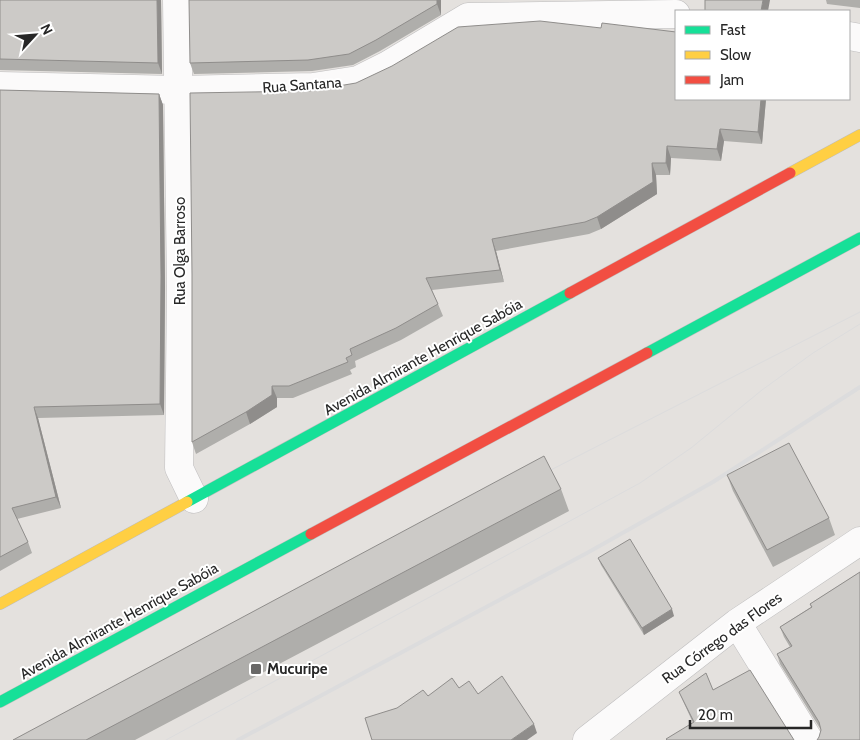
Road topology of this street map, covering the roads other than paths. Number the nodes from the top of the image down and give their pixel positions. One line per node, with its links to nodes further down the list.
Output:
1 (177, 0): 5 (street, Rua Olga Barroso)
2 (468, 8): 3 (street, Rua Santana); 5 (street, Rua Santana)
3 (675, 14)
4 (0, 86): 5 (street, Rua Santana)
5 (178, 90): 8 (street, Rua Olga Barroso)
6 (860, 135): 8 (highway, Avenida Almirante Henrique Sabóia)
7 (860, 238): 12 (highway, Avenida Almirante Henrique Sabóia)
8 (194, 499): 10 (highway, Avenida Almirante Henrique Sabóia)
9 (860, 541): 11 (street, Rua Córrego das Flores)
10 (0, 604)
11 (737, 623): 13 (street, Rua Córrego das Flores); 14 (street)
12 (0, 702)
13 (587, 740)
14 (809, 740)

